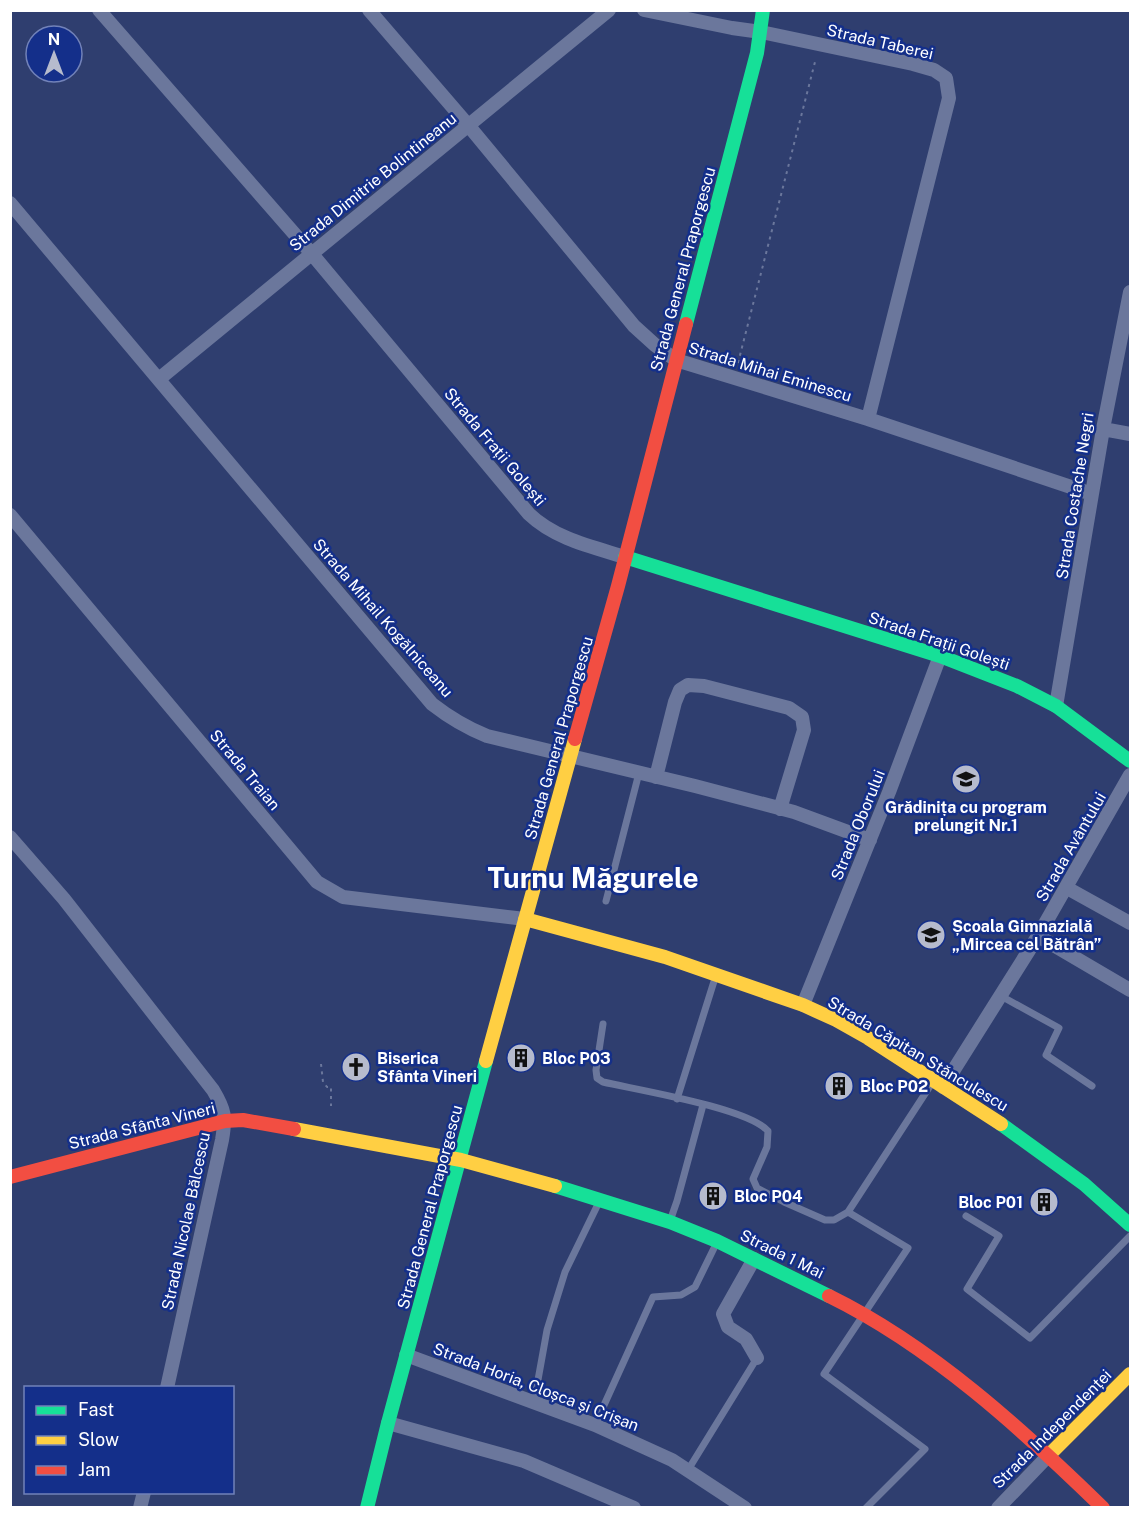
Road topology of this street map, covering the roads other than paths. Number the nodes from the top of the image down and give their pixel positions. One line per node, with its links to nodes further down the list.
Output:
1 (99, 10): 9 (street, Strada Frații Golești)
2 (369, 10): 7 (street, Strada Mihai Eminescu)
3 (609, 10): 7 (street, Strada Dimitrie Bolintineanu)
4 (644, 10): 6 (street, Strada Taberei)
5 (763, 10): 6 (main road, Strada General Praporgescu)
6 (761, 32): 12 (main road, Strada General Praporgescu); 14 (street, Strada Taberei)
7 (468, 125): 9 (street, Strada Dimitrie Bolintineanu); 12 (street, Strada Mihai Eminescu)
8 (10, 203): 13 (street, Strada Mihail Kogălniceanu)
9 (312, 254): 13 (street, Strada Dimitrie Bolintineanu); 19 (street, Strada Frații Golești)
10 (1131, 292): 11 (street, Strada Costache Negri)
11 (1126, 338): 15 (street, Strada Costache Negri)
12 (676, 360): 14 (street, Strada Mihai Eminescu); 19 (main road, Strada General Praporgescu)
13 (159, 379): 22 (street, Strada Mihail Kogălniceanu)
14 (868, 419): 17 (street, Strada Mihai Eminescu)
15 (1102, 429): 16 (street); 17 (street, Strada Costache Negri)
16 (1131, 434)
17 (1092, 494): 21 (street, Strada Costache Negri)
18 (10, 515): 32 (street, Strada Traian)
19 (626, 557): 20 (main road, Strada Frații Golești); 22 (main road, Strada General Praporgescu)
20 (940, 656): 21 (main road, Strada Frații Golești); 29 (street, Strada Oborului)
21 (1056, 706): 23 (main road, Strada Frații Golești)
22 (571, 756): 24 (street, Strada Mihail Kogălniceanu); 32 (main road, Strada General Praporgescu)
23 (1131, 761)
24 (639, 772): 26 (street, Strada Mihail Kogălniceanu); 31 (lane)
25 (1131, 775): 30 (street, Strada Avântului)
26 (656, 777): 27 (street, Strada Mihail Kogălniceanu); 27 (street)
27 (780, 809): 29 (street, Strada Mihail Kogălniceanu)
28 (10, 837): 44 (street, Strada Nicolae Bălcescu)
29 (870, 840): 38 (street, Strada Oborului)
30 (1067, 888): 33 (street); 34 (street, Strada Avântului)
31 (606, 901)
32 (525, 919): 35 (main road, Strada Căpitan Stănculescu); 45 (main road, Strada General Praporgescu)
33 (1131, 923)
34 (1038, 936): 36 (street); 37 (street, Strada Avântului)
35 (716, 975): 38 (main road, Strada Căpitan Stănculescu); 42 (lane)
36 (1131, 990)
37 (1001, 996): 40 (street, Strada Avântului); 41 (lane)
38 (803, 1005): 40 (main road, Strada Căpitan Stănculescu)
39 (603, 1024): 42 (lane)
40 (938, 1084): 48 (lane); 51 (main road, Strada Căpitan Stănculescu)
41 (1092, 1086)
42 (677, 1099): 43 (lane)
43 (703, 1105): 48 (lane); 50 (lane)
44 (225, 1121): 45 (main road, Strada Sfânta Vineri); 46 (main road, Strada Sfânta Vineri); 59 (street, Strada Nicolae Bălcescu)
45 (461, 1160): 47 (main road, Strada 1 Mai); 56 (main road, Strada General Praporgescu)
46 (10, 1177)
47 (600, 1199): 50 (main road, Strada 1 Mai); 60 (lane)
48 (848, 1212): 55 (lane)
49 (966, 1216): 52 (lane)
50 (670, 1222): 53 (main road, Strada 1 Mai)
51 (1131, 1225)
52 (1131, 1236)
53 (717, 1241): 54 (main road, Strada 1 Mai); 62 (lane)
54 (754, 1259): 55 (main road, Strada 1 Mai); 57 (street)
55 (864, 1313): 63 (main road, Strada 1 Mai); 68 (lane)
56 (406, 1355): 60 (street, Strada Horia, Cloșca și Crișan); 61 (main road, Strada General Praporgescu)
57 (757, 1358): 64 (lane)
58 (1131, 1374): 63 (main road, Strada Independenței)
59 (167, 1386)
60 (534, 1402): 62 (street, Strada Horia, Cloșca și Crișan)
61 (388, 1423): 65 (main road, Strada General Praporgescu); 66 (street)
62 (595, 1425): 64 (street, Strada Horia, Cloșca și Crișan)
63 (1049, 1455): 69 (street, Strada Independenței); 70 (main road, Strada 1 Mai)
64 (688, 1470): 67 (street, Strada Horia, Cloșca și Crișan)
65 (367, 1508)
66 (634, 1508)
67 (745, 1508)
68 (866, 1508)
69 (998, 1508)
70 (1102, 1508)

